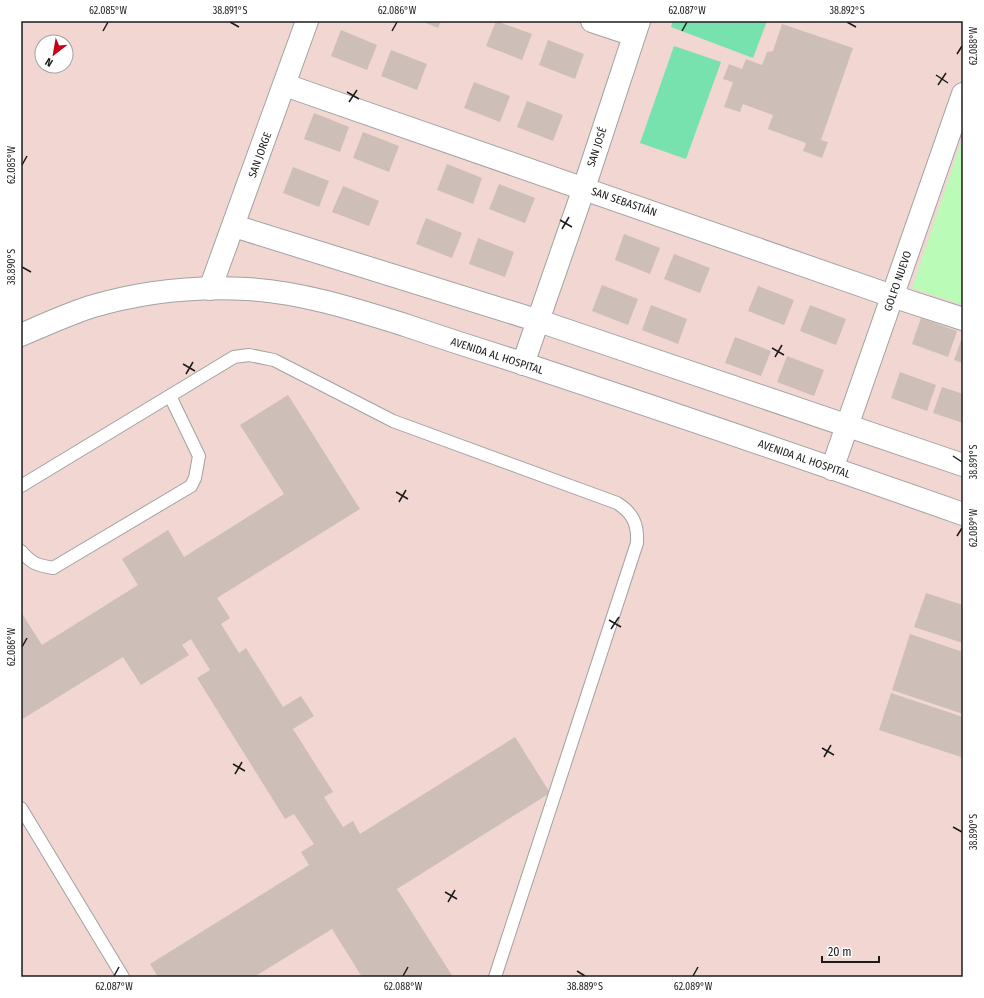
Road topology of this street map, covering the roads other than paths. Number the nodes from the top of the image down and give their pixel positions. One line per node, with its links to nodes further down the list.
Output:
1 (307, 21): 4 (street, SAN JORGE)
2 (592, 21): 3 (street)
3 (637, 28): 6 (street, SAN JOSÉ)
4 (285, 85): 6 (street, SAN SEBASTIÁN); 7 (street, SAN JORGE)
5 (963, 94): 9 (street, GOLFO NUEVO)
6 (584, 188): 9 (street, SAN SEBASTIÁN); 11 (street, SAN JOSÉ)
7 (234, 226): 8 (street, SAN JORGE); 11 (street)
8 (210, 289): 12 (street, AVENIDA AL HOSPITAL); 13 (street, AVENIDA AL HOSPITAL)
9 (892, 296): 10 (street, SAN SEBASTIÁN); 15 (street, GOLFO NUEVO)
10 (963, 319)
11 (538, 321): 13 (street, SAN JOSÉ); 15 (street)
12 (21, 335)
13 (523, 364): 17 (street, AVENIDA AL HOSPITAL)
14 (170, 396): 18 (lane); 20 (lane); 23 (lane)
15 (847, 425): 16 (street); 17 (street, GOLFO NUEVO)
16 (963, 465)
17 (832, 468): 19 (street, AVENIDA AL HOSPITAL)
18 (21, 486)
19 (963, 514)
20 (21, 550)
21 (21, 808): 22 (lane)
22 (123, 977)
23 (495, 977)

